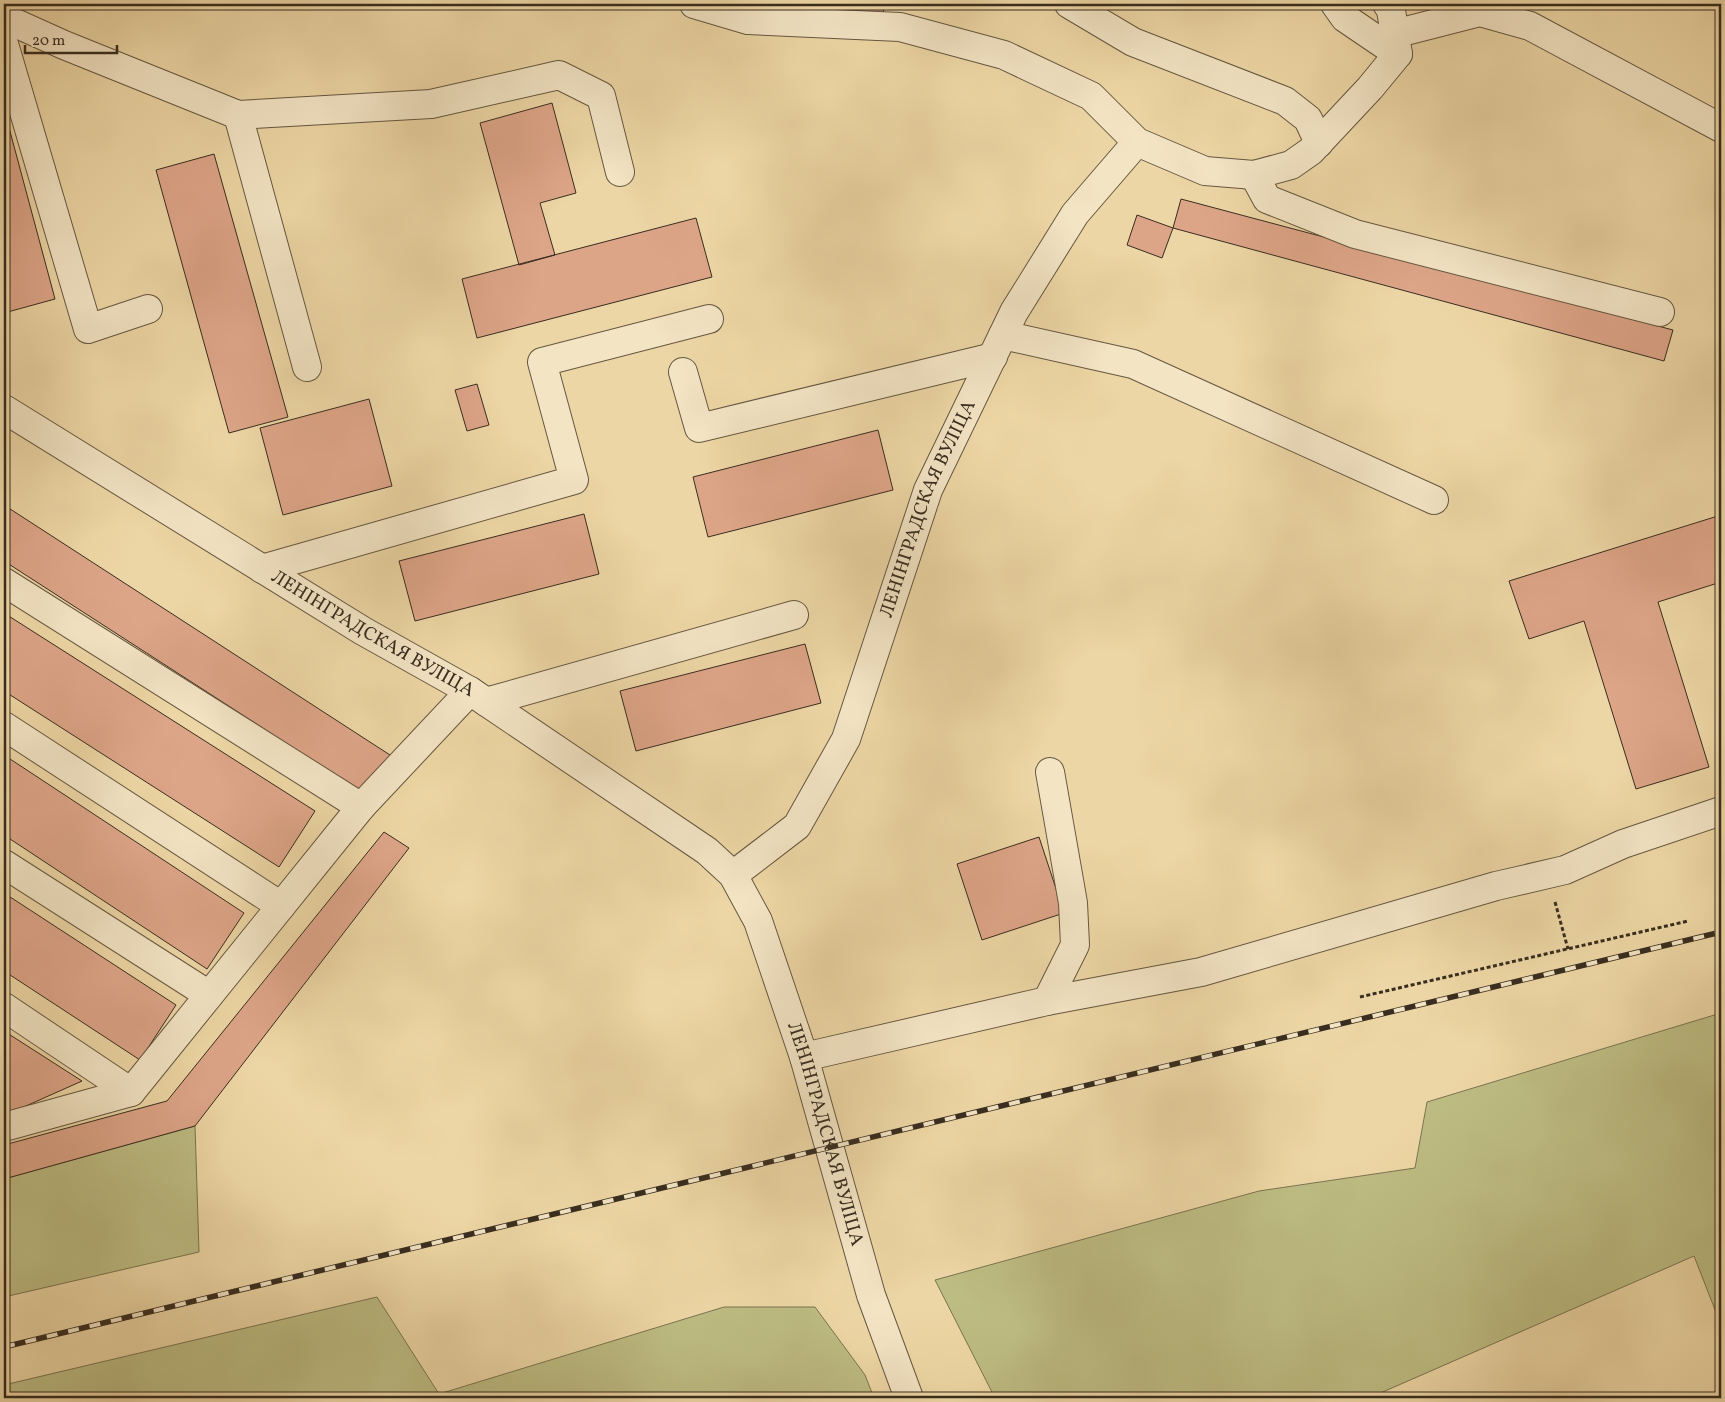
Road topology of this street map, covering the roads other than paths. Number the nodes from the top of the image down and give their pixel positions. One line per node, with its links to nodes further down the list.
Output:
1 (694, 4): 10 (street)
2 (1068, 4): 11 (street)
3 (1335, 4): 7 (street)
4 (1387, 4): 7 (street)
5 (4, 18): 8 (street)
6 (4, 44): 14 (street)
7 (1396, 44): 9 (street); 11 (street)
8 (238, 115): 12 (street); 18 (street)
9 (1721, 128)
10 (1137, 142): 13 (street); 17 (street, ЛЕНІНГРАДСКАЯ ВУЛІЦА)
11 (1319, 143): 13 (street)
12 (620, 172)
13 (1254, 176): 15 (street)
14 (148, 309)
15 (1660, 312)
16 (709, 319): 22 (street)
17 (998, 346): 19 (street); 21 (street); 31 (street, ЛЕНІНГРАДСКАЯ ВУЛІЦА)
18 (307, 367)
19 (683, 372)
20 (4, 409): 22 (street, ЛЕНІНГРАДСКАЯ ВУЛІЦА)
21 (1434, 500)
22 (262, 569): 25 (street, ЛЕНІНГРАДСКАЯ ВУЛІЦА)
23 (4, 582): 28 (street)
24 (794, 615): 25 (street)
25 (478, 697): 28 (street); 31 (street, ЛЕНІНГРАДСКАЯ ВУЛІЦА)
26 (4, 726): 32 (street)
27 (1050, 772): 34 (street)
28 (361, 807): 32 (street)
29 (1721, 811): 34 (street)
30 (4, 864): 33 (street)
31 (733, 875): 36 (street, ЛЕНІНГРАДСКАЯ ВУЛІЦА)
32 (281, 906): 33 (street)
33 (210, 995): 37 (street)
34 (1046, 1001): 36 (street)
35 (4, 1007): 37 (street)
36 (804, 1057): 39 (street, ЛЕНІНГРАДСКАЯ ВУЛІЦА)
37 (131, 1092): 38 (street)
38 (4, 1127)
39 (909, 1398)

